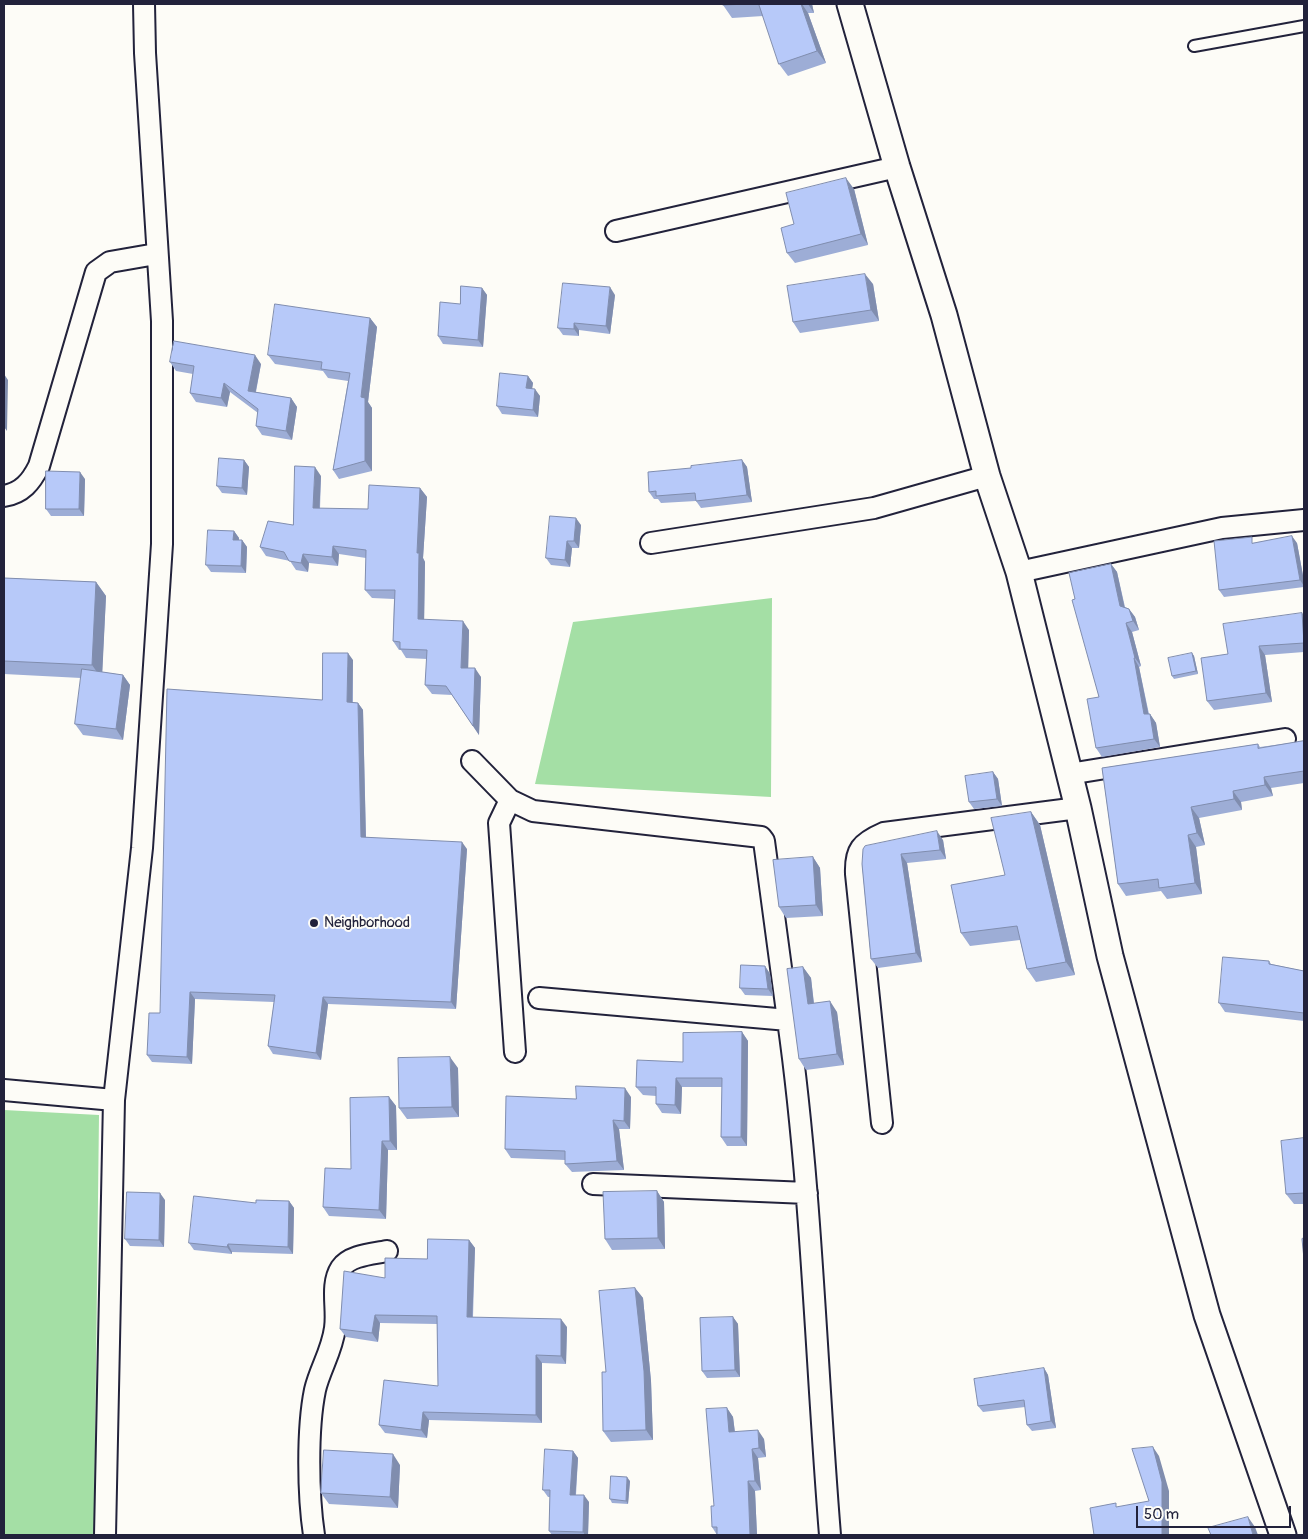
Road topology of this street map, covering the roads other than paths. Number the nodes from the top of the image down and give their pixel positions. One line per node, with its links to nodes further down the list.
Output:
1 (144, 4): 7 (street)
2 (850, 4): 5 (street)
3 (1304, 26): 4 (lane)
4 (1194, 46)
5 (898, 168): 6 (street); 8 (street)
6 (616, 231)
7 (156, 254): 9 (street); 22 (street)
8 (987, 476): 11 (street); 12 (street)
9 (4, 496)
10 (1304, 520): 12 (street)
11 (651, 542)
12 (1018, 572): 15 (street)
13 (1285, 739): 15 (street)
14 (472, 761): 16 (street)
15 (1069, 774): 17 (street)
16 (510, 800): 19 (street); 20 (street)
17 (1078, 808): 23 (street); 30 (street)
18 (540, 998): 19 (street)
19 (788, 1020): 25 (street)
20 (515, 1052)
21 (4, 1090): 22 (street)
22 (114, 1100): 27 (street)
23 (882, 1123)
24 (593, 1184): 25 (street)
25 (807, 1193): 29 (street)
26 (387, 1251): 28 (street)
27 (105, 1535)
28 (314, 1535)
29 (830, 1535)
30 (1283, 1535)

